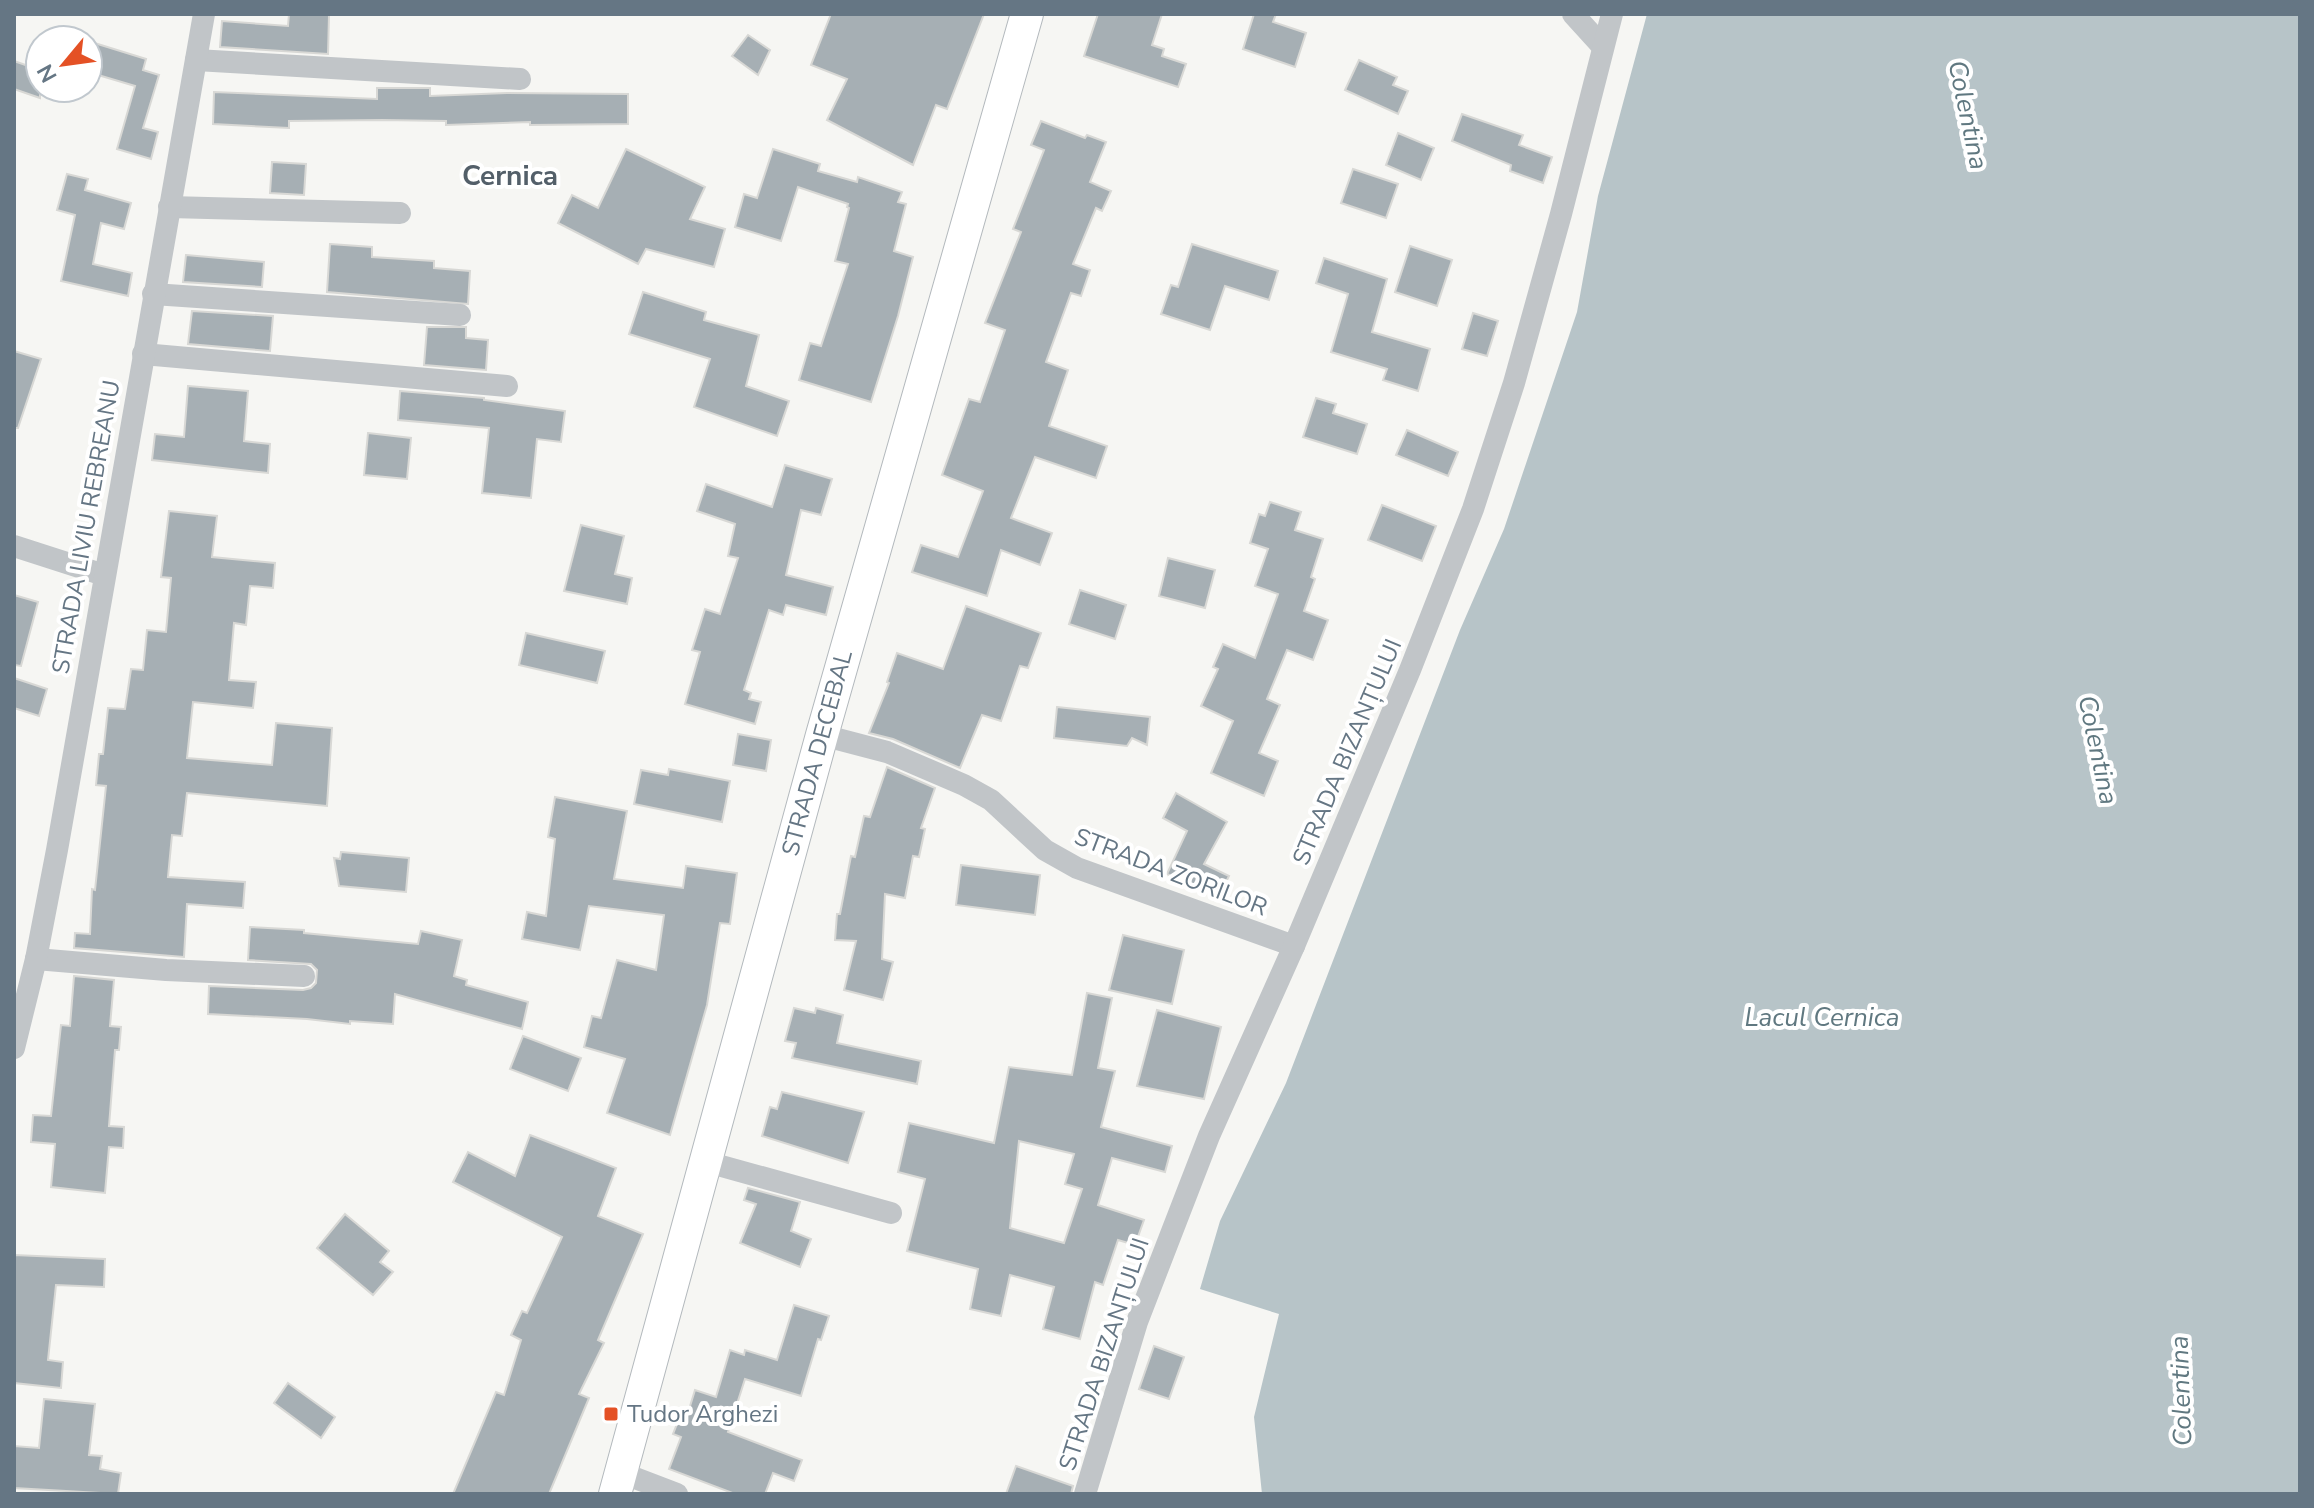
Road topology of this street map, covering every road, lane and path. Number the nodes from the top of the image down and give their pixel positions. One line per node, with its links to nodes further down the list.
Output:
1 (204, 14): 6 (street, STRADA LIVIU REBREANU)
2 (1027, 14): 16 (main road, STRADA DECEBAL)
3 (1573, 14): 5 (street)
4 (1612, 14): 5 (street, STRADA BIZANȚULUI)
5 (1603, 47): 17 (street, STRADA BIZANȚULUI)
6 (196, 60): 7 (street); 8 (street, STRADA LIVIU REBREANU)
7 (520, 79)
8 (169, 207): 9 (street); 10 (street, STRADA LIVIU REBREANU)
9 (400, 213)
10 (153, 294): 11 (street); 12 (street, STRADA LIVIU REBREANU)
11 (460, 315)
12 (143, 354): 13 (street); 15 (street, STRADA LIVIU REBREANU)
13 (507, 386)
14 (14, 546): 15 (street)
15 (104, 575): 18 (street, STRADA LIVIU REBREANU)
16 (822, 735): 17 (street, STRADA ZORILOR); 21 (main road, STRADA DECEBAL)
17 (1294, 946): 25 (street, STRADA BIZANȚULUI)
18 (36, 959): 19 (street); 20 (street, STRADA LIVIU REBREANU)
19 (304, 976)
20 (14, 1048)
21 (707, 1162): 22 (street); 23 (main road, STRADA DECEBAL)
22 (891, 1213)
23 (618, 1484): 24 (street)
24 (677, 1494)
25 (1085, 1494)

